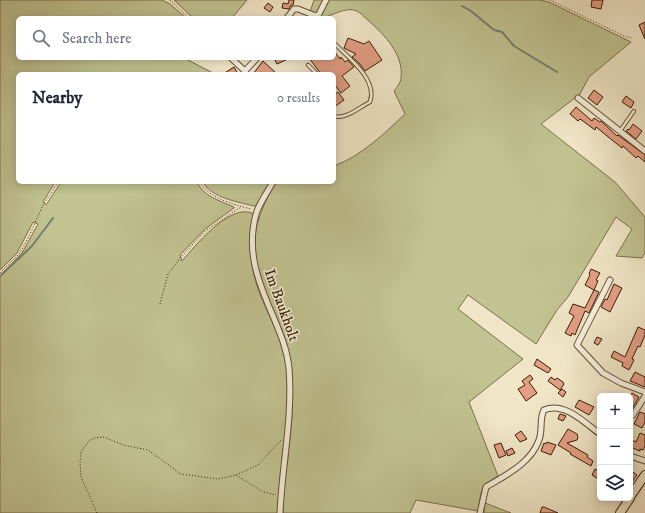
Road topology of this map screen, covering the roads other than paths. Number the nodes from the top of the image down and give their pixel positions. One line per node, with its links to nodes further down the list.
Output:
1 (326, 0): 4 (street)
2 (289, 16): 3 (street)
3 (316, 16)
4 (316, 16)
5 (336, 45): 13 (lane)
6 (233, 60): 9 (street)
7 (255, 60): 9 (street)
8 (308, 65): 10 (lane)
9 (245, 72)
10 (314, 72)
11 (578, 98): 14 (street)
12 (634, 111): 14 (lane)
13 (336, 116)
14 (620, 131): 15 (street)
15 (645, 150)
16 (272, 184): 27 (street, Im Baukholt)
17 (610, 280): 18 (street)
18 (645, 392)
19 (645, 396): 20 (street)
20 (633, 415)
21 (597, 432): 28 (street)
22 (633, 457): 23 (street)
23 (645, 462)
24 (645, 475): 25 (main road)
25 (633, 493)
26 (628, 501): 29 (main road)
27 (280, 513)
28 (480, 513)
29 (620, 513)

